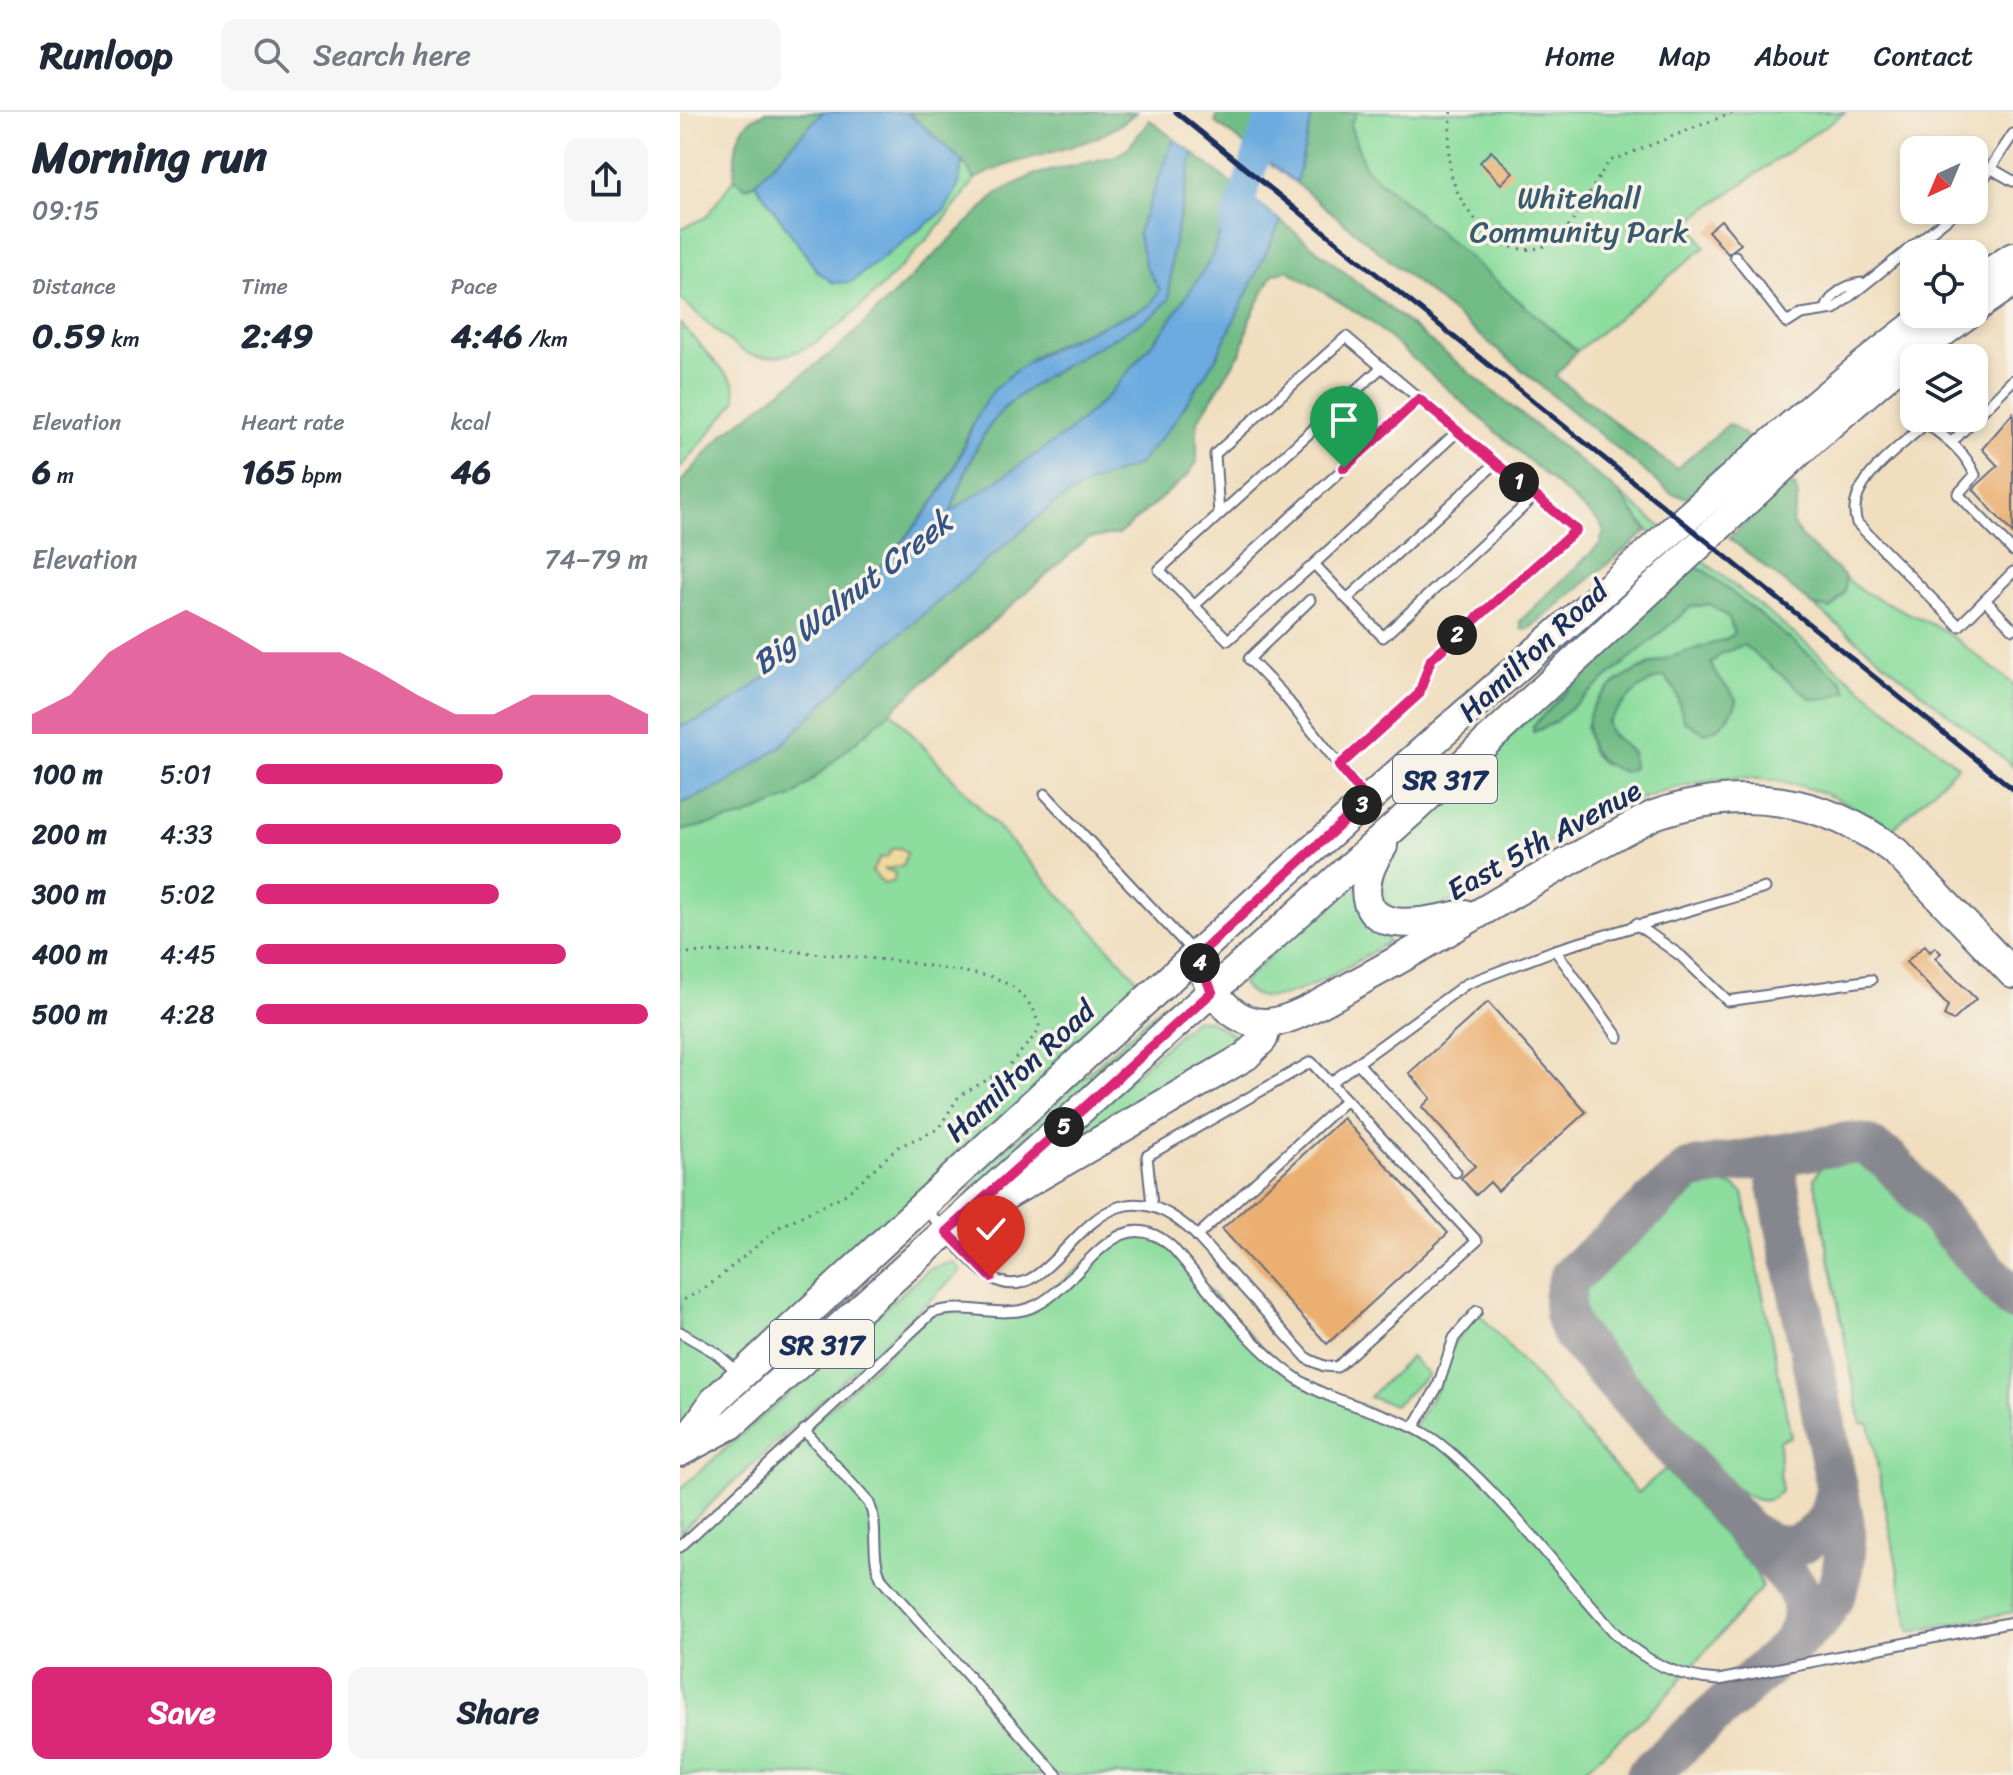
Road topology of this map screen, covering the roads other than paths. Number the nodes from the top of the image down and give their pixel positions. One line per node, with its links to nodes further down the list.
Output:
1 (2013, 134): 2 (lane)
2 (1992, 169): 3 (lane); 4 (lane)
3 (1988, 174)
4 (2013, 181)
5 (1940, 224): 6 (lane)
6 (1735, 256)
7 (2013, 257): 8 (main road)
8 (1988, 273)
9 (2011, 286): 10 (main road)
10 (1988, 300)
11 (1911, 328): 31 (main road, Hamilton Road / SR 317)
12 (1949, 328): 32 (main road, Hamilton Road / SR 317)
13 (1382, 367): 15 (lane); 20 (lane); 20 (lane)
14 (2013, 380): 17 (lane)
15 (1419, 399): 16 (lane); 27 (lane)
16 (1458, 431): 18 (lane); 22 (lane)
17 (1952, 442): 21 (lane); 26 (lane)
18 (1496, 463): 19 (lane); 24 (lane)
19 (1535, 496): 24 (lane); 29 (lane)
20 (1219, 515): 27 (lane)
21 (2013, 551)
22 (1314, 564): 24 (lane); 27 (lane)
23 (2013, 572): 26 (lane)
24 (1347, 599)
25 (1310, 600): 29 (lane)
26 (1985, 600): 28 (lane)
27 (1194, 606)
28 (2013, 629)
29 (1339, 766): 31 (lane)
30 (1045, 794): 37 (lane)
31 (1367, 800): 37 (main road, Hamilton Road / SR 317)
32 (1410, 813): 34 (main road); 40 (main road, Hamilton Road / SR 317)
33 (1765, 888): 35 (lane)
34 (1482, 912): 38 (main road, East 5th Avenue); 41 (main road, East 5th Avenue)
35 (1636, 924): 36 (lane); 39 (lane)
36 (1555, 950): 42 (lane); 43 (lane)
37 (1197, 956): 40 (main road); 48 (main road, Hamilton Road / SR 317)
38 (2013, 974)
39 (1871, 980)
40 (1212, 992): 41 (main road); 49 (main road, Hamilton Road / SR 317)
41 (1268, 1023): 49 (main road)
42 (1618, 1037)
43 (1358, 1063): 44 (lane); 46 (lane)
44 (1330, 1083): 45 (lane); 47 (lane)
45 (1346, 1100): 50 (lane); 50 (lane)
46 (1456, 1172)
47 (1152, 1205): 49 (lane); 50 (lane)
48 (924, 1206): 49 (lane); 53 (main road, Hamilton Road / SR 317)
49 (952, 1228): 56 (main road, Hamilton Road / SR 317)
50 (1197, 1236)
51 (1477, 1311): 54 (lane)
52 (680, 1332): 53 (lane)
53 (741, 1375): 56 (main road, Hamilton Road / SR 317)
54 (1414, 1427): 55 (lane); 58 (lane)
55 (804, 1430): 57 (lane); 59 (lane)
56 (680, 1452)
57 (680, 1547)
58 (2013, 1622)
59 (1057, 1775)

